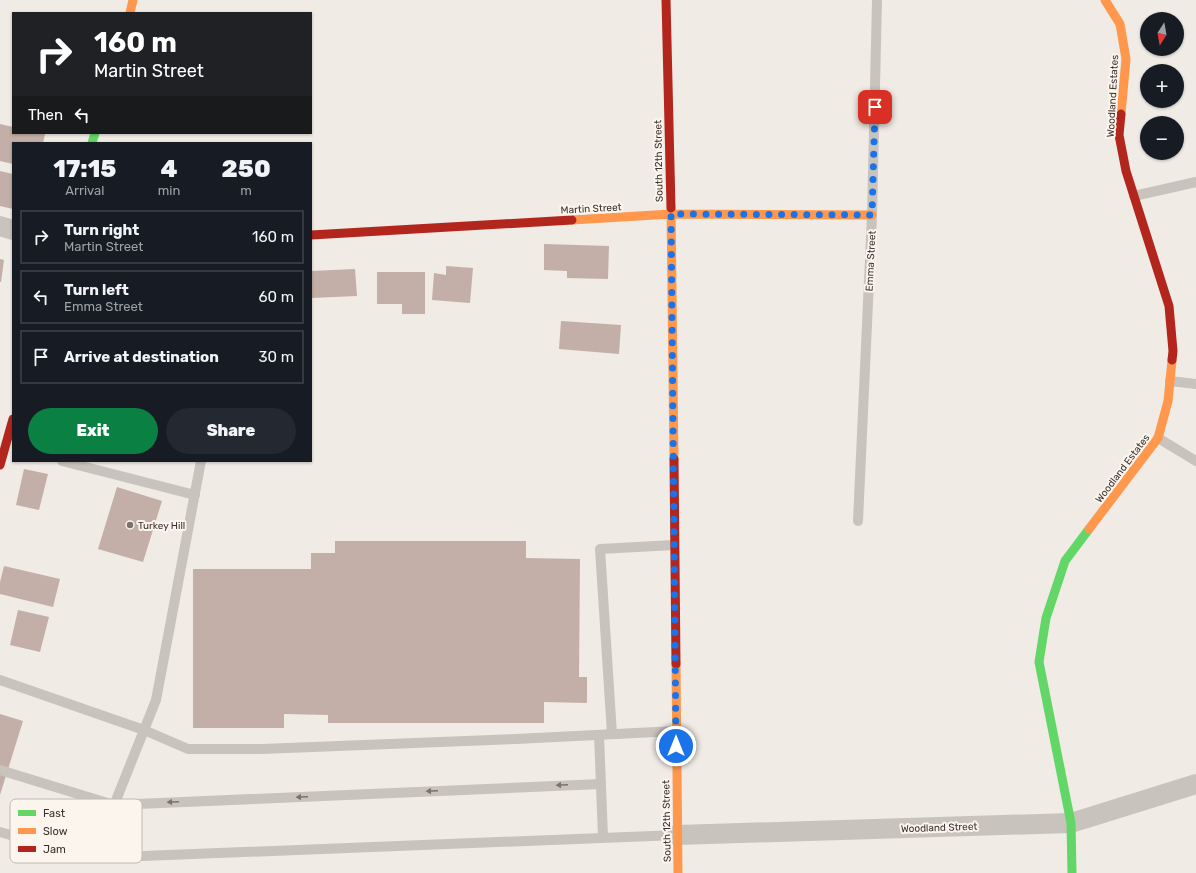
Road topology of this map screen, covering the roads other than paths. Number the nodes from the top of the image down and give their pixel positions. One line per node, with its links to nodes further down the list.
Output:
1 (133, 0): 5 (main road)
2 (666, 0): 8 (main road, South 12th Street)
3 (877, 0): 9 (lane, Emma Street)
4 (1105, 0): 7 (main road, Woodland Estates)
5 (130, 12)
6 (1196, 182): 7 (lane)
7 (1134, 196): 13 (main road, Woodland Estates)
8 (671, 214): 9 (main road, Martin Street); 12 (main road, Martin Street); 24 (main road, South 12th Street)
9 (872, 215): 23 (lane, Emma Street)
10 (0, 226): 11 (street)
11 (12, 230)
12 (312, 235)
13 (1170, 381): 14 (lane); 16 (main road, Woodland Estates)
14 (1196, 384)
15 (12, 427): 17 (main road)
16 (1158, 438): 18 (lane); 36 (main road, Woodland Estates)
17 (9, 448): 21 (main road)
18 (1196, 461)
19 (66, 462): 22 (lane)
20 (201, 462): 22 (lane)
21 (0, 465)
22 (195, 495): 26 (lane)
23 (858, 521)
24 (674, 545): 27 (main road, South 12th Street); 28 (lane)
25 (0, 680): 26 (lane)
26 (144, 730): 29 (lane); 34 (lane)
27 (676, 731): 28 (lane); 39 (main road, South 12th Street)
28 (612, 734): 29 (lane)
29 (599, 735): 31 (lane)
30 (0, 770): 33 (lane)
31 (601, 784): 35 (lane, one-way to 35); 40 (lane)
32 (1196, 784): 36 (street, Woodland Street)
33 (94, 799)
34 (116, 799)
35 (142, 804)
36 (1071, 824): 39 (street, Woodland Street); 43 (main road, Woodland Estates)
37 (0, 832): 38 (lane)
38 (10, 835)
39 (677, 835): 40 (lane); 42 (main road, South 12th Street)
40 (604, 837): 41 (lane)
41 (142, 856)
42 (678, 873)
43 (1072, 873)

